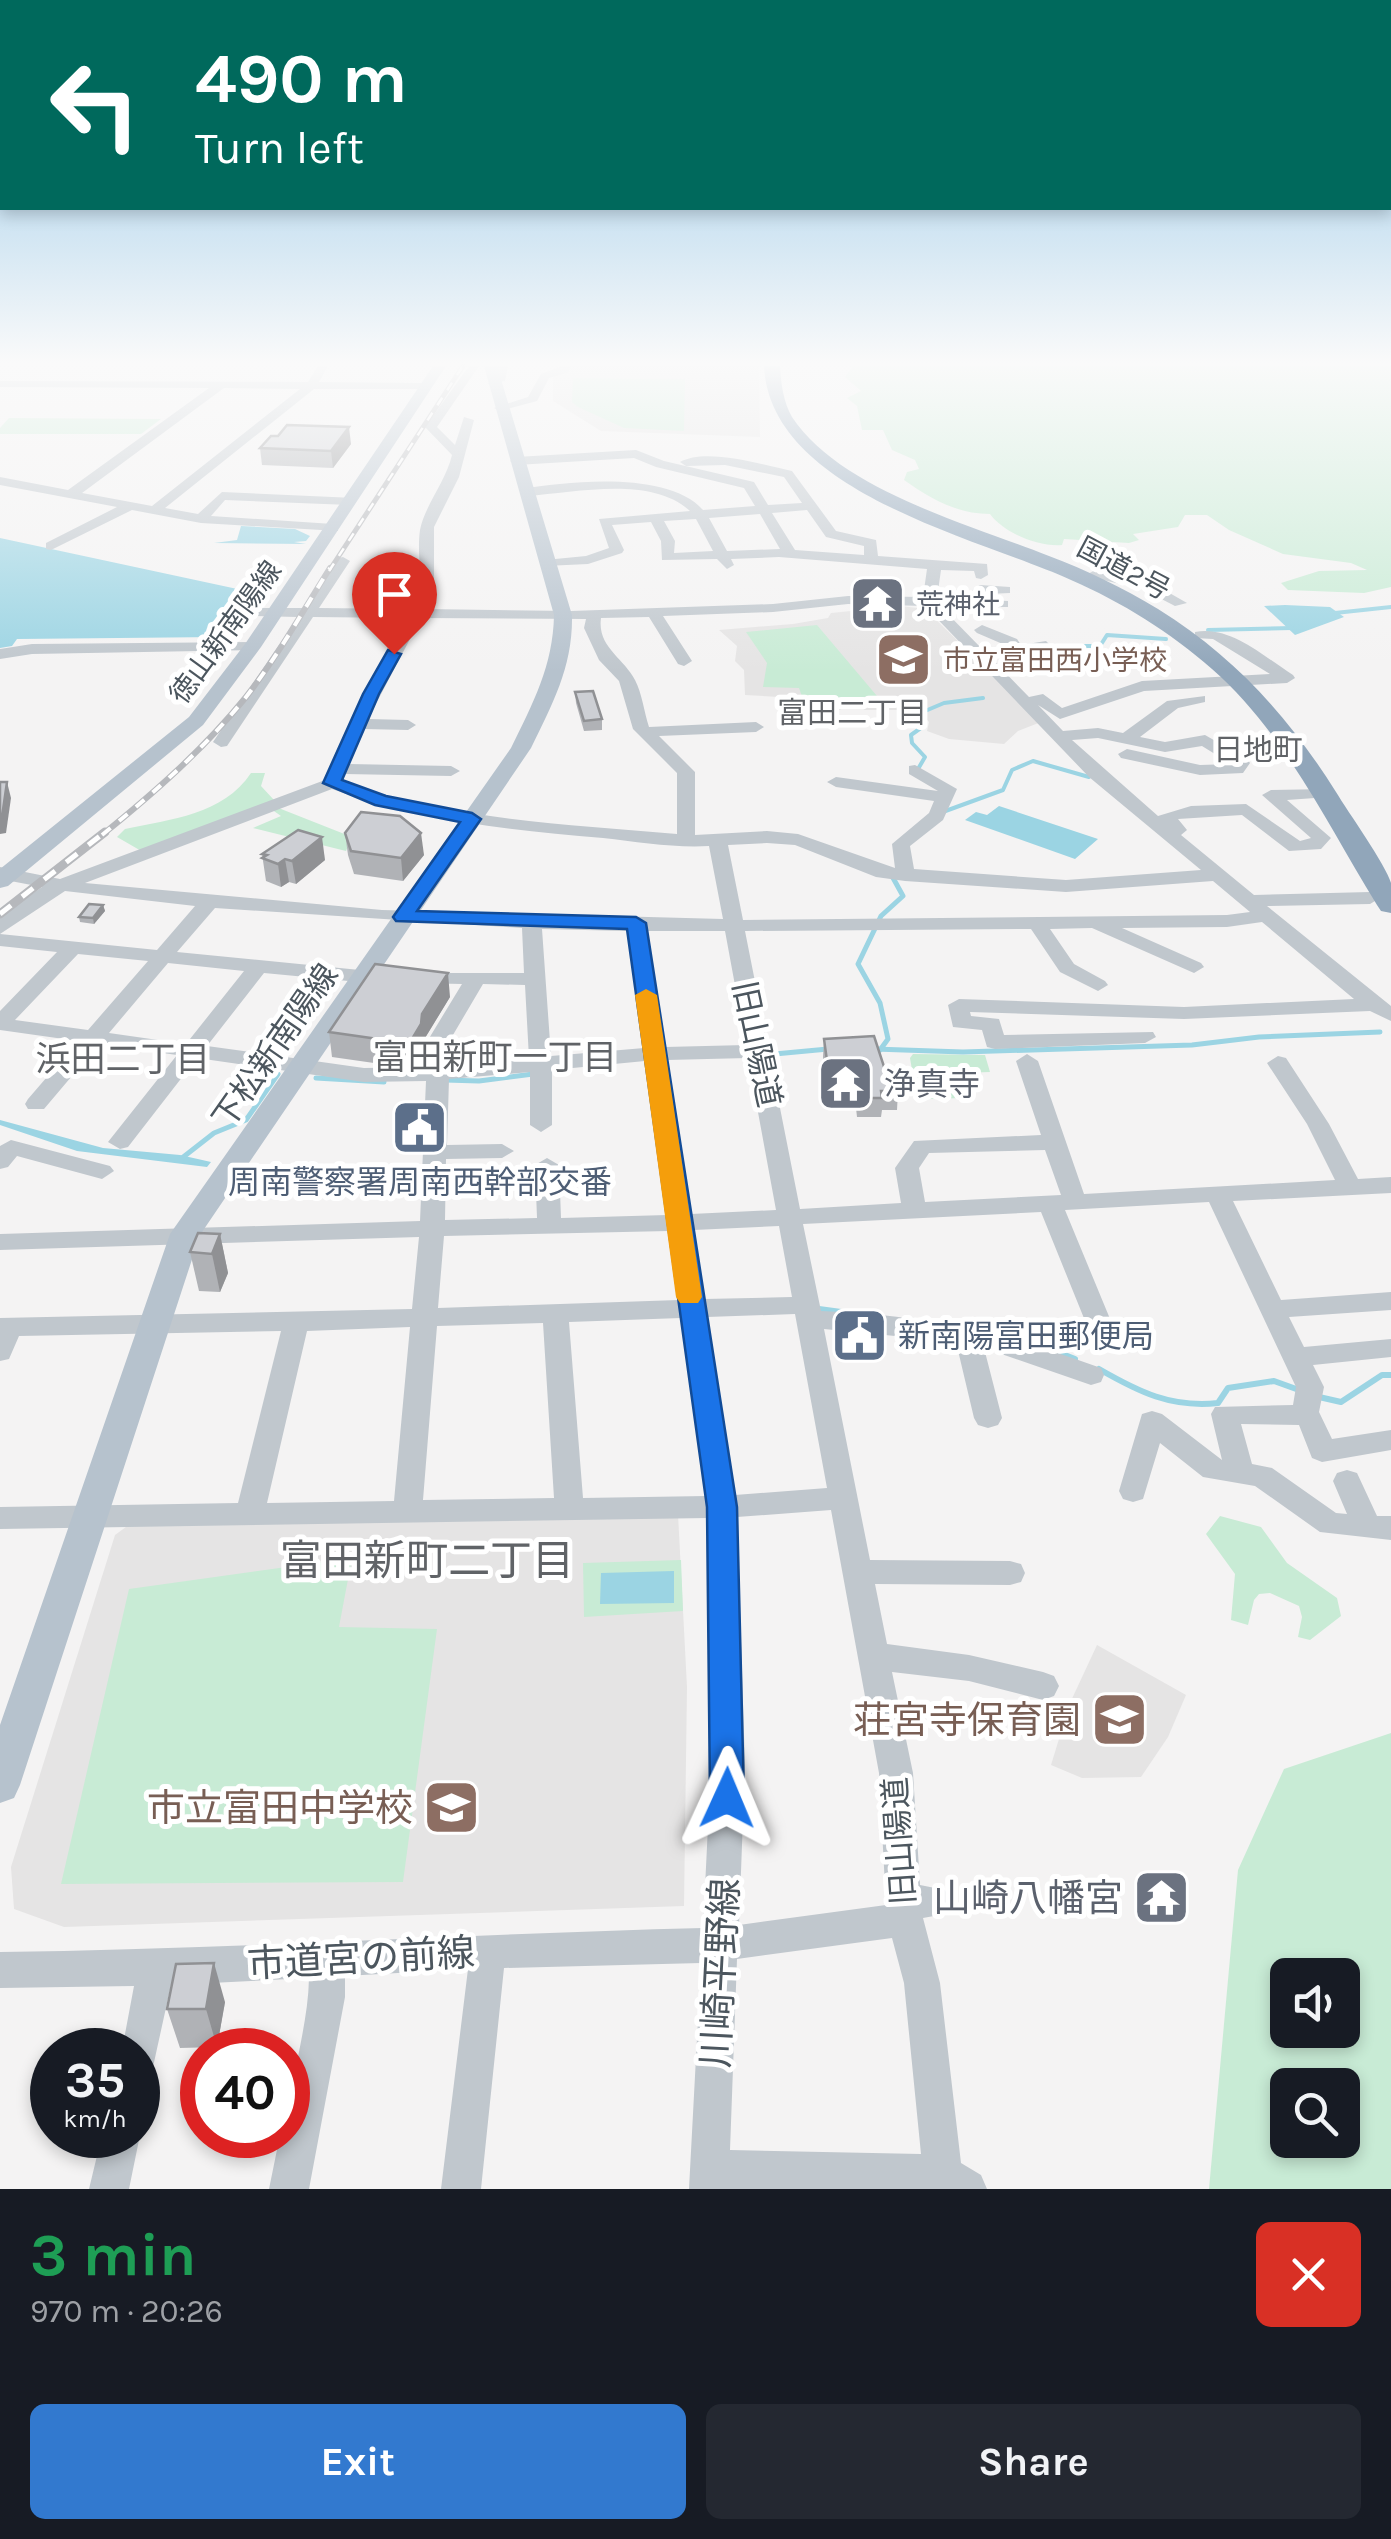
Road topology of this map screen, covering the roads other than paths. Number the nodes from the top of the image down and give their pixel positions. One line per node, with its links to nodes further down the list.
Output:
1 (107, 468): 12 (street)
2 (207, 468): 17 (street)
3 (371, 468): 13 (main road, 徳山新南陽線)
4 (454, 468): 39 (street)
5 (519, 468): 11 (main road, 下松新南陽線)
6 (678, 468): 16 (street)
7 (758, 468): 14 (street)
8 (841, 468): 66 (highway, 国道2号)
9 (852, 468): 30 (highway, 国道2号)
10 (0, 481): 12 (street)
11 (527, 492): 18 (street); 27 (main road, 下松新南陽線)
12 (70, 495): 15 (street)
13 (350, 500): 20 (street); 21 (main road, 徳山新南陽線)
14 (812, 506): 16 (street); 25 (street)
15 (127, 507): 17 (street); 22 (street)
16 (767, 509): 18 (street); 23 (street)
17 (153, 511): 20 (street)
18 (699, 514): 19 (street); 24 (street)
19 (656, 518): 24 (street); 27 (street)
20 (200, 519): 21 (street)
21 (333, 528): 36 (main road, 徳山新南陽線)
22 (51, 546)
23 (790, 554): 24 (street); 25 (street)
24 (724, 560)
25 (871, 560): 28 (street)
26 (343, 561): 38 (street)
27 (550, 563): 40 (main road, 下松新南陽線)
28 (935, 565): 31 (street); 34 (street)
29 (268, 572): 36 (street)
30 (1095, 574): 33 (street); 44 (highway, 国道2号)
31 (981, 576)
32 (1004, 597): 34 (street)
33 (1180, 602)
34 (931, 604): 35 (street); 49 (street)
35 (754, 609): 37 (street); 42 (street)
36 (276, 612): 38 (street); 46 (main road, 徳山新南陽線)
37 (653, 612): 41 (street); 50 (street)
38 (309, 613): 39 (street); 59 (street)
39 (419, 613): 40 (street); 53 (street)
40 (563, 614): 41 (street); 68 (main road, 下松新南陽線)
41 (594, 615): 57 (street)
42 (758, 626)
43 (982, 630): 47 (street)
44 (1200, 634): 51 (street); 72 (highway, 国道2号)
45 (1041, 644): 47 (street)
46 (252, 647): 48 (street); 75 (main road, 徳山新南陽線)
47 (1014, 648): 49 (street)
48 (0, 654)
49 (984, 658): 51 (street)
50 (684, 662)
51 (1008, 683): 58 (street)
52 (1200, 700): 60 (street)
53 (358, 724): 55 (street); 64 (street)
54 (1086, 724): 58 (street)
55 (408, 725)
56 (756, 726): 57 (street)
57 (647, 732): 70 (street)
58 (1056, 732): 60 (street); 63 (street)
59 (221, 742)
60 (1132, 744): 60 (street); 63 (street)
61 (916, 770): 67 (street)
62 (451, 771): 64 (street)
63 (1095, 772): 69 (street)
64 (336, 776): 68 (street); 76 (street)
65 (836, 782): 67 (street)
66 (1323, 792): 69 (street); 79 (highway, 国道2号)
67 (947, 798): 73 (street)
68 (472, 819): 70 (street); 81 (main road, 下松新南陽線)
69 (1167, 835): 74 (street)
70 (686, 840): 71 (street)
71 (718, 842): 73 (street); 86 (street, 旧山陽道)
72 (1391, 870)
73 (904, 875): 74 (street)
74 (1216, 875): 78 (street)
75 (3, 876): 76 (street)
76 (56, 884): 77 (street); 87 (street)
77 (210, 901): 81 (street); 90 (street)
78 (1250, 901): 79 (street); 80 (street)
79 (1380, 902)
80 (1267, 916): 84 (street); 97 (street)
81 (403, 917): 82 (street); 93 (main road, 下松新南陽線)
82 (532, 922): 85 (street); 95 (street)
83 (1036, 922): 84 (street); 86 (street); 96 (street)
84 (1090, 922): 92 (street)
85 (636, 923): 86 (street); 105 (street, 川崎平野線)
86 (732, 924): 104 (street, 旧山陽道)
87 (0, 928)
88 (0, 940): 89 (street)
89 (72, 948): 90 (street); 99 (street)
90 (162, 955): 91 (street); 102 (street)
91 (260, 964): 93 (street); 103 (street)
92 (1194, 967)
93 (367, 976): 94 (street); 108 (main road, 下松新南陽線)
94 (476, 978): 95 (street); 110 (street)
95 (533, 979): 109 (street)
96 (1098, 985)
97 (1368, 1002): 98 (street); 100 (street); 101 (street)
98 (1391, 1015)
99 (0, 1023): 102 (street)
100 (1391, 1025)
101 (1145, 1037)
102 (95, 1038): 103 (street); 111 (street)
103 (190, 1050): 108 (street); 113 (street)
104 (758, 1051): 105 (street); 125 (street, 旧山陽道)
105 (654, 1054): 109 (street); 126 (street, 川崎平野線)
106 (1027, 1060): 114 (street)
107 (1278, 1063): 121 (street)
108 (304, 1067): 110 (street); 129 (main road, 下松新南陽線)
109 (543, 1071): 110 (street); 112 (street)
110 (439, 1076): 116 (street)
111 (36, 1104)
112 (542, 1125)
113 (120, 1142)
114 (1058, 1142): 123 (street); 124 (street)
115 (502, 1151): 116 (street)
116 (436, 1152): 128 (street)
117 (0, 1162): 119 (street)
118 (548, 1165): 127 (street)
119 (102, 1170)
120 (1391, 1186): 121 (street)
121 (1350, 1187): 122 (street)
122 (1216, 1192): 123 (street); 132 (street)
123 (1063, 1203): 124 (street); 141 (street)
124 (916, 1212): 125 (street)
125 (790, 1217): 126 (street); 134 (street, 旧山陽道)
126 (678, 1223): 127 (street); 133 (street, 川崎平野線)
127 (549, 1225): 128 (street)
128 (432, 1228): 129 (street); 136 (street)
129 (186, 1234): 130 (street); 138 (main road, 下松新南陽線)
130 (0, 1242)
131 (1391, 1301): 132 (street)
132 (1273, 1309): 143 (street)
133 (691, 1310): 134 (street); 135 (street); 152 (street, 川崎平野線)
134 (808, 1312): 140 (street); 151 (street, 旧山陽道)
135 (556, 1315): 136 (street); 154 (street)
136 (425, 1317): 137 (street); 153 (street)
137 (296, 1322): 138 (street); 155 (street)
138 (152, 1323): 139 (street); 156 (main road, 下松新南陽線)
139 (4, 1335)
140 (968, 1336): 144 (street); 146 (street)
141 (1107, 1342)
142 (1391, 1348): 143 (street)
143 (1296, 1356): 145 (street)
144 (1091, 1374)
145 (1308, 1400): 147 (street); 148 (street)
146 (988, 1418)
147 (1391, 1440)
148 (1239, 1470): 150 (street); 158 (street)
149 (1347, 1481): 158 (street)
150 (1132, 1491)
151 (843, 1498): 152 (street); 159 (street, 旧山陽道)
152 (722, 1507): 154 (street); 165 (street, 川崎平野線)
153 (408, 1509): 154 (street); 155 (street)
154 (569, 1509)
155 (250, 1514): 156 (street)
156 (89, 1515): 157 (street); 163 (main road, 下松新南陽線)
157 (0, 1518)
158 (1385, 1532)
159 (858, 1572): 160 (street); 161 (street, 旧山陽道)
160 (1010, 1572)
161 (874, 1656): 162 (street); 164 (street, 旧山陽道)
162 (1043, 1686)
163 (0, 1785)
164 (914, 1907): 165 (street, 旧山陽道); 173 (street)
165 (723, 1946): 166 (street, 市道宮の前線); 172 (street, 川崎平野線)
166 (488, 1951): 167 (street, 市道宮の前線); 176 (street)
167 (327, 1962): 168 (street, 市道宮の前線); 175 (street)
168 (156, 1968): 169 (street, 市道宮の前線); 170 (street)
169 (0, 1970)
170 (145, 2028)
171 (116, 2158): 174 (street)
172 (709, 2179): 173 (street)
173 (955, 2181)
174 (109, 2189)
175 (289, 2189)
176 (461, 2189)

